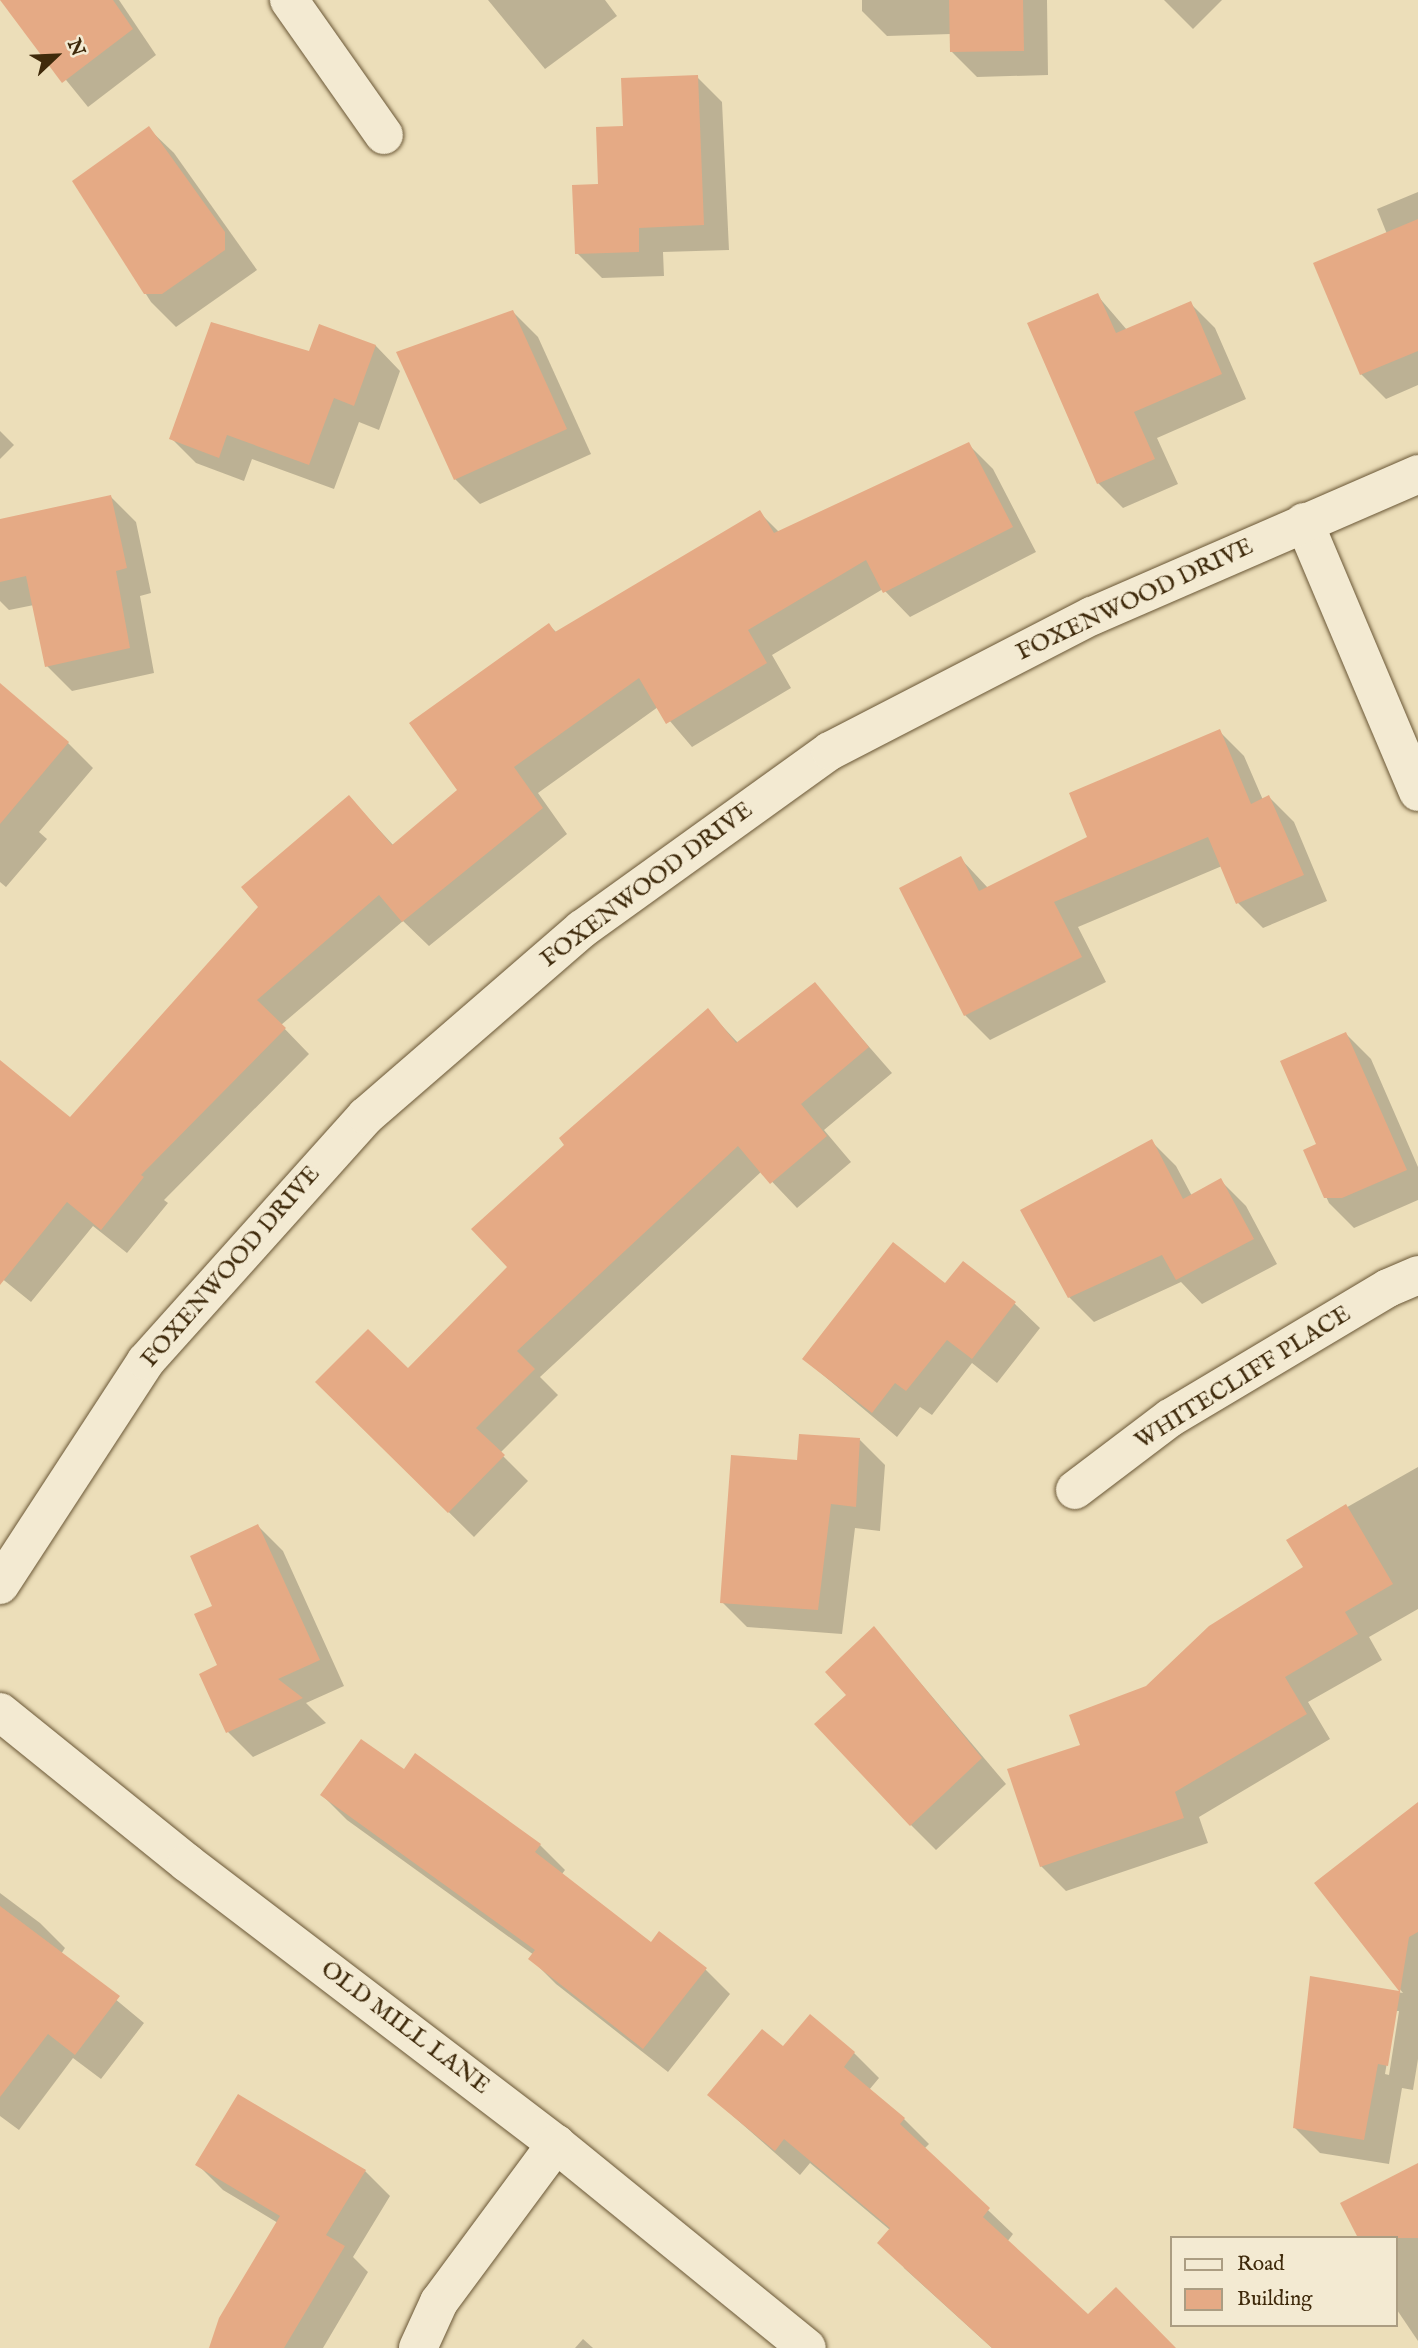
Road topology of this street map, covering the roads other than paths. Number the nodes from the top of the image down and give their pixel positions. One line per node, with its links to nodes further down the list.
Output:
1 (289, 0): 2 (street)
2 (384, 135)
3 (1418, 474): 4 (street, FOXENWOOD DRIVE)
4 (1304, 522): 5 (street); 8 (street, FOXENWOOD DRIVE)
5 (1418, 792)
6 (1418, 1275): 7 (street, WHITECLIFF PLACE)
7 (1074, 1490)
8 (0, 1585)
9 (0, 1712): 10 (street, OLD MILL LANE)
10 (556, 2144): 11 (street); 12 (street, OLD MILL LANE)
11 (418, 2348)
12 (807, 2348)

